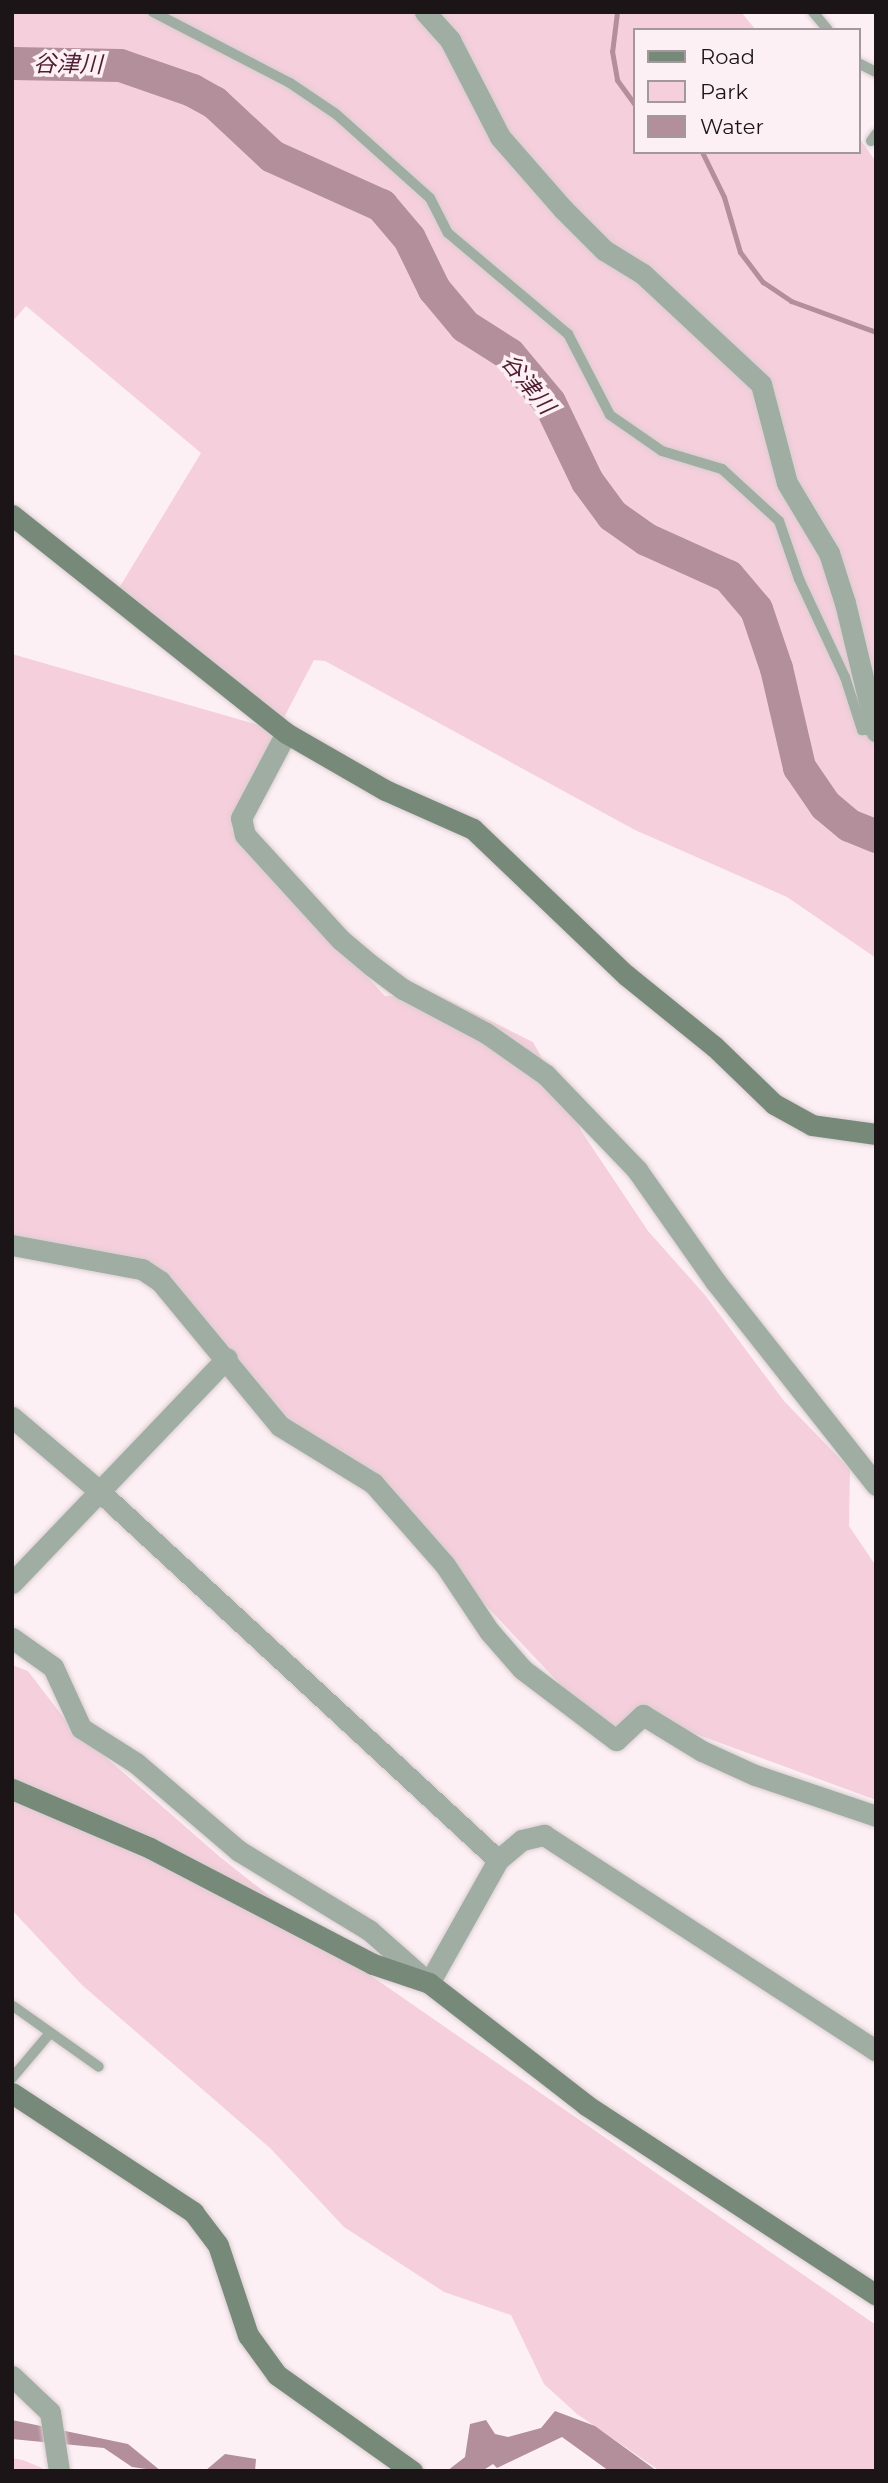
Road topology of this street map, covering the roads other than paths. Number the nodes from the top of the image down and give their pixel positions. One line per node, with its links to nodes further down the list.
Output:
1 (153, 12): 8 (lane)
2 (425, 12): 8 (street)
3 (813, 12): 4 (lane)
4 (826, 28)
5 (860, 64): 6 (lane)
6 (876, 72)
7 (12, 515): 9 (street)
8 (875, 730)
9 (286, 733): 10 (street); 14 (street)
10 (876, 1134)
11 (12, 1245): 12 (street)
12 (226, 1358): 15 (street); 19 (street)
13 (12, 1417): 15 (street)
14 (876, 1485)
15 (98, 1490): 16 (street); 20 (street)
16 (12, 1583)
17 (12, 1638): 21 (street)
18 (12, 1790): 21 (street)
19 (876, 1816)
20 (498, 1860): 21 (street); 24 (street)
21 (429, 1983): 28 (street)
22 (13, 2006): 23 (lane)
23 (50, 2033): 25 (lane); 26 (lane)
24 (876, 2051)
25 (99, 2067)
26 (12, 2078)
27 (12, 2094): 31 (street)
28 (876, 2295)
29 (12, 2376): 30 (street)
30 (59, 2462)
31 (408, 2468)

